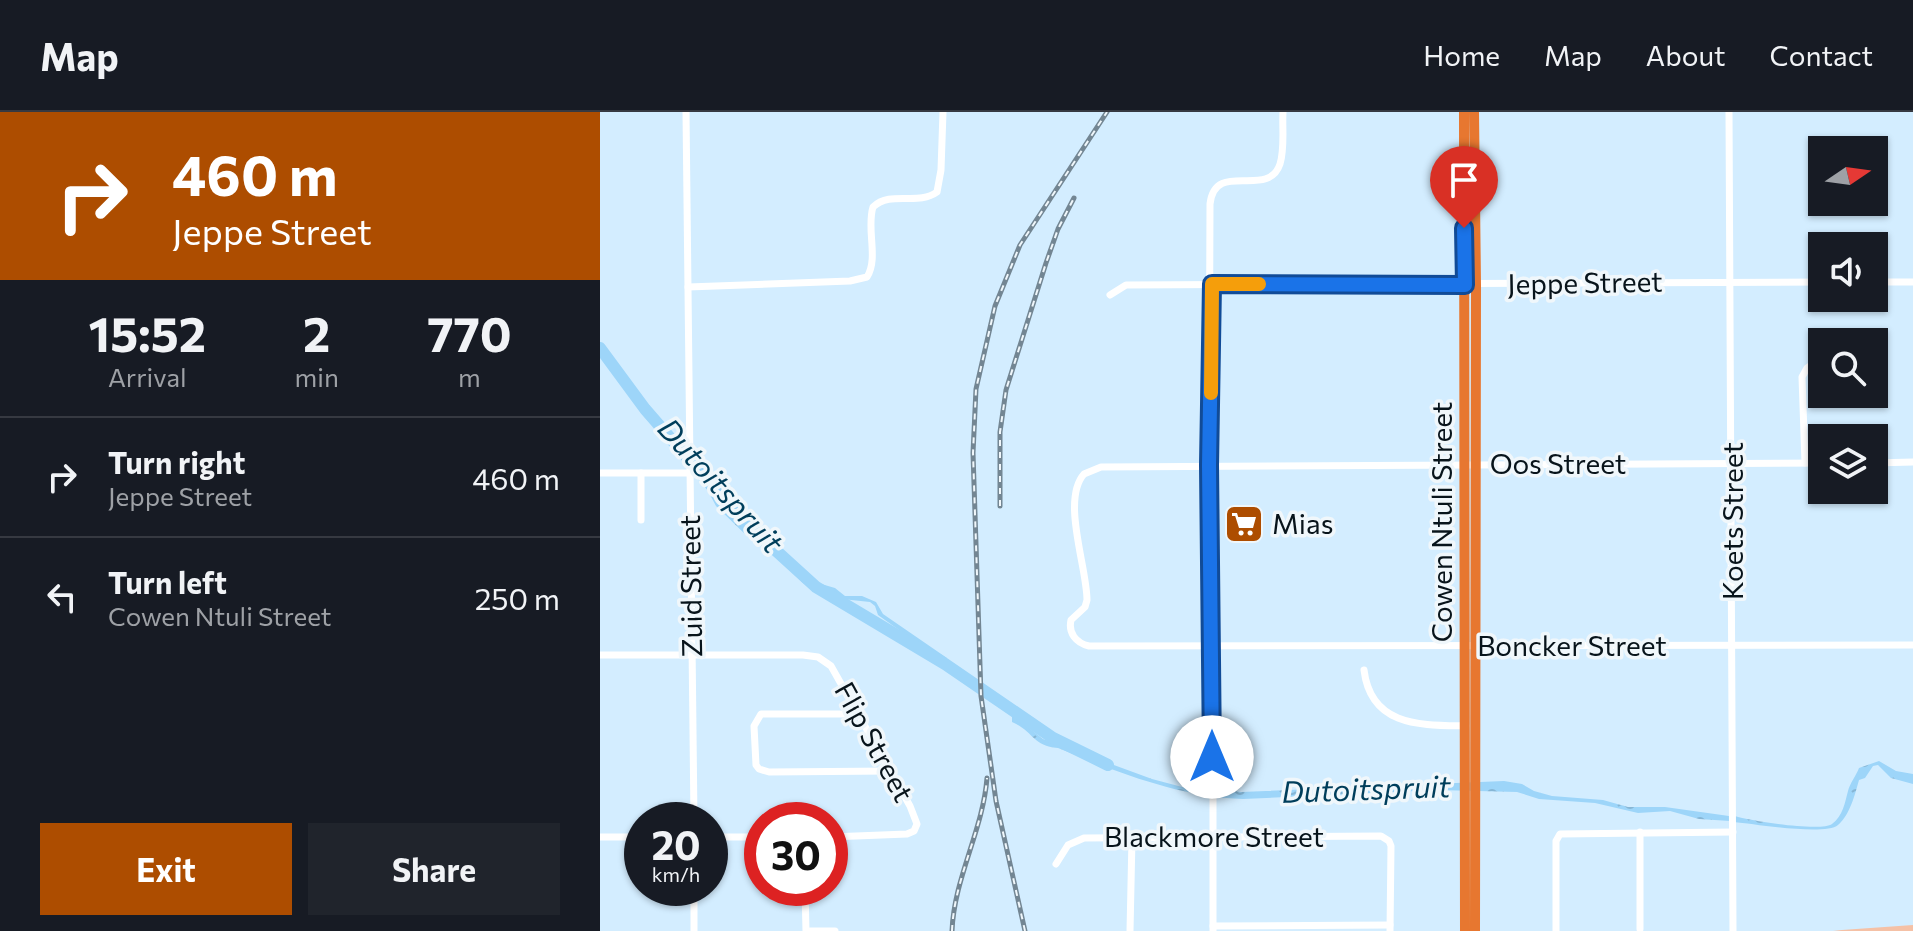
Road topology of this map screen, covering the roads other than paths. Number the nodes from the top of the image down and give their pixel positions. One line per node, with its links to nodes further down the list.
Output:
1 (686, 112): 13 (street, Zuid Street)
2 (943, 112): 13 (street)
3 (1283, 112): 11 (street)
4 (1464, 112): 12 (highway, Cowen Ntuli Street)
5 (1474, 112): 12 (highway, Cowen Ntuli Street)
6 (1729, 112): 7 (street, Koets Street)
7 (1731, 282): 8 (street, Jeppe Street); 12 (street, Jeppe Street); 17 (street, Koets Street)
8 (1808, 282)
9 (1888, 282): 10 (street)
10 (1913, 282)
11 (1212, 284): 12 (street, Jeppe Street); 14 (street, Jeppe Street); 21 (street)
12 (1471, 285): 20 (highway, Cowen Ntuli Street)
13 (688, 287): 24 (street, Zuid Street)
14 (1110, 295)
15 (1808, 367): 18 (street)
16 (1913, 462): 19 (street)
17 (1732, 463): 18 (street, Oos Street); 20 (street, Oos Street); 30 (street, Koets Street)
18 (1805, 463)
19 (1888, 463)
20 (1471, 464): 21 (street, Oos Street); 29 (highway, Cowen Ntuli Street)
21 (1209, 465): 27 (street, Oos Street); 28 (street)
22 (600, 473): 23 (street)
23 (641, 473): 24 (street); 25 (street)
24 (690, 473): 32 (street, Zuid Street)
25 (641, 520)
26 (1913, 645): 30 (street, Boncker Street)
27 (1086, 646): 28 (street, Boncker Street)
28 (1213, 646): 29 (street, Boncker Street); 43 (street)
29 (1472, 646): 30 (street, Boncker Street); 35 (highway, Cowen Ntuli Street); 37 (highway, Cowen Ntuli Street)
30 (1733, 646): 40 (street, Koets Street)
31 (600, 655): 32 (street)
32 (692, 655): 34 (street, Flip Street); 39 (street, Zuid Street)
33 (1364, 670): 35 (street)
34 (859, 714): 36 (street, Flip Street); 36 (street)
35 (1466, 726): 37 (highway, Cowen Ntuli Street)
36 (890, 771): 42 (street, Flip Street)
37 (1471, 775): 38 (highway, Cowen Ntuli Street)
38 (1471, 791): 57 (highway, Cowen Ntuli Street); 58 (highway, Cowen Ntuli Street)
39 (694, 802)
40 (1733, 828): 41 (street); 60 (street, Koets Street)
41 (1640, 832): 52 (street); 59 (street)
42 (848, 836)
43 (1213, 836): 46 (street, Blackmore Street); 50 (street); 51 (street, Blackmore Street)
44 (600, 837): 45 (street)
45 (624, 837)
46 (1132, 838): 47 (street, Blackmore Street); 56 (street)
47 (1056, 864)
48 (694, 906): 53 (street)
49 (806, 906): 54 (street)
50 (1213, 928): 51 (street)
51 (1390, 928)
52 (1640, 929)
53 (694, 931)
54 (808, 931): 55 (street)
55 (835, 931)
56 (1130, 931)
57 (1465, 931)
58 (1475, 931)
59 (1556, 931)
60 (1733, 931)

